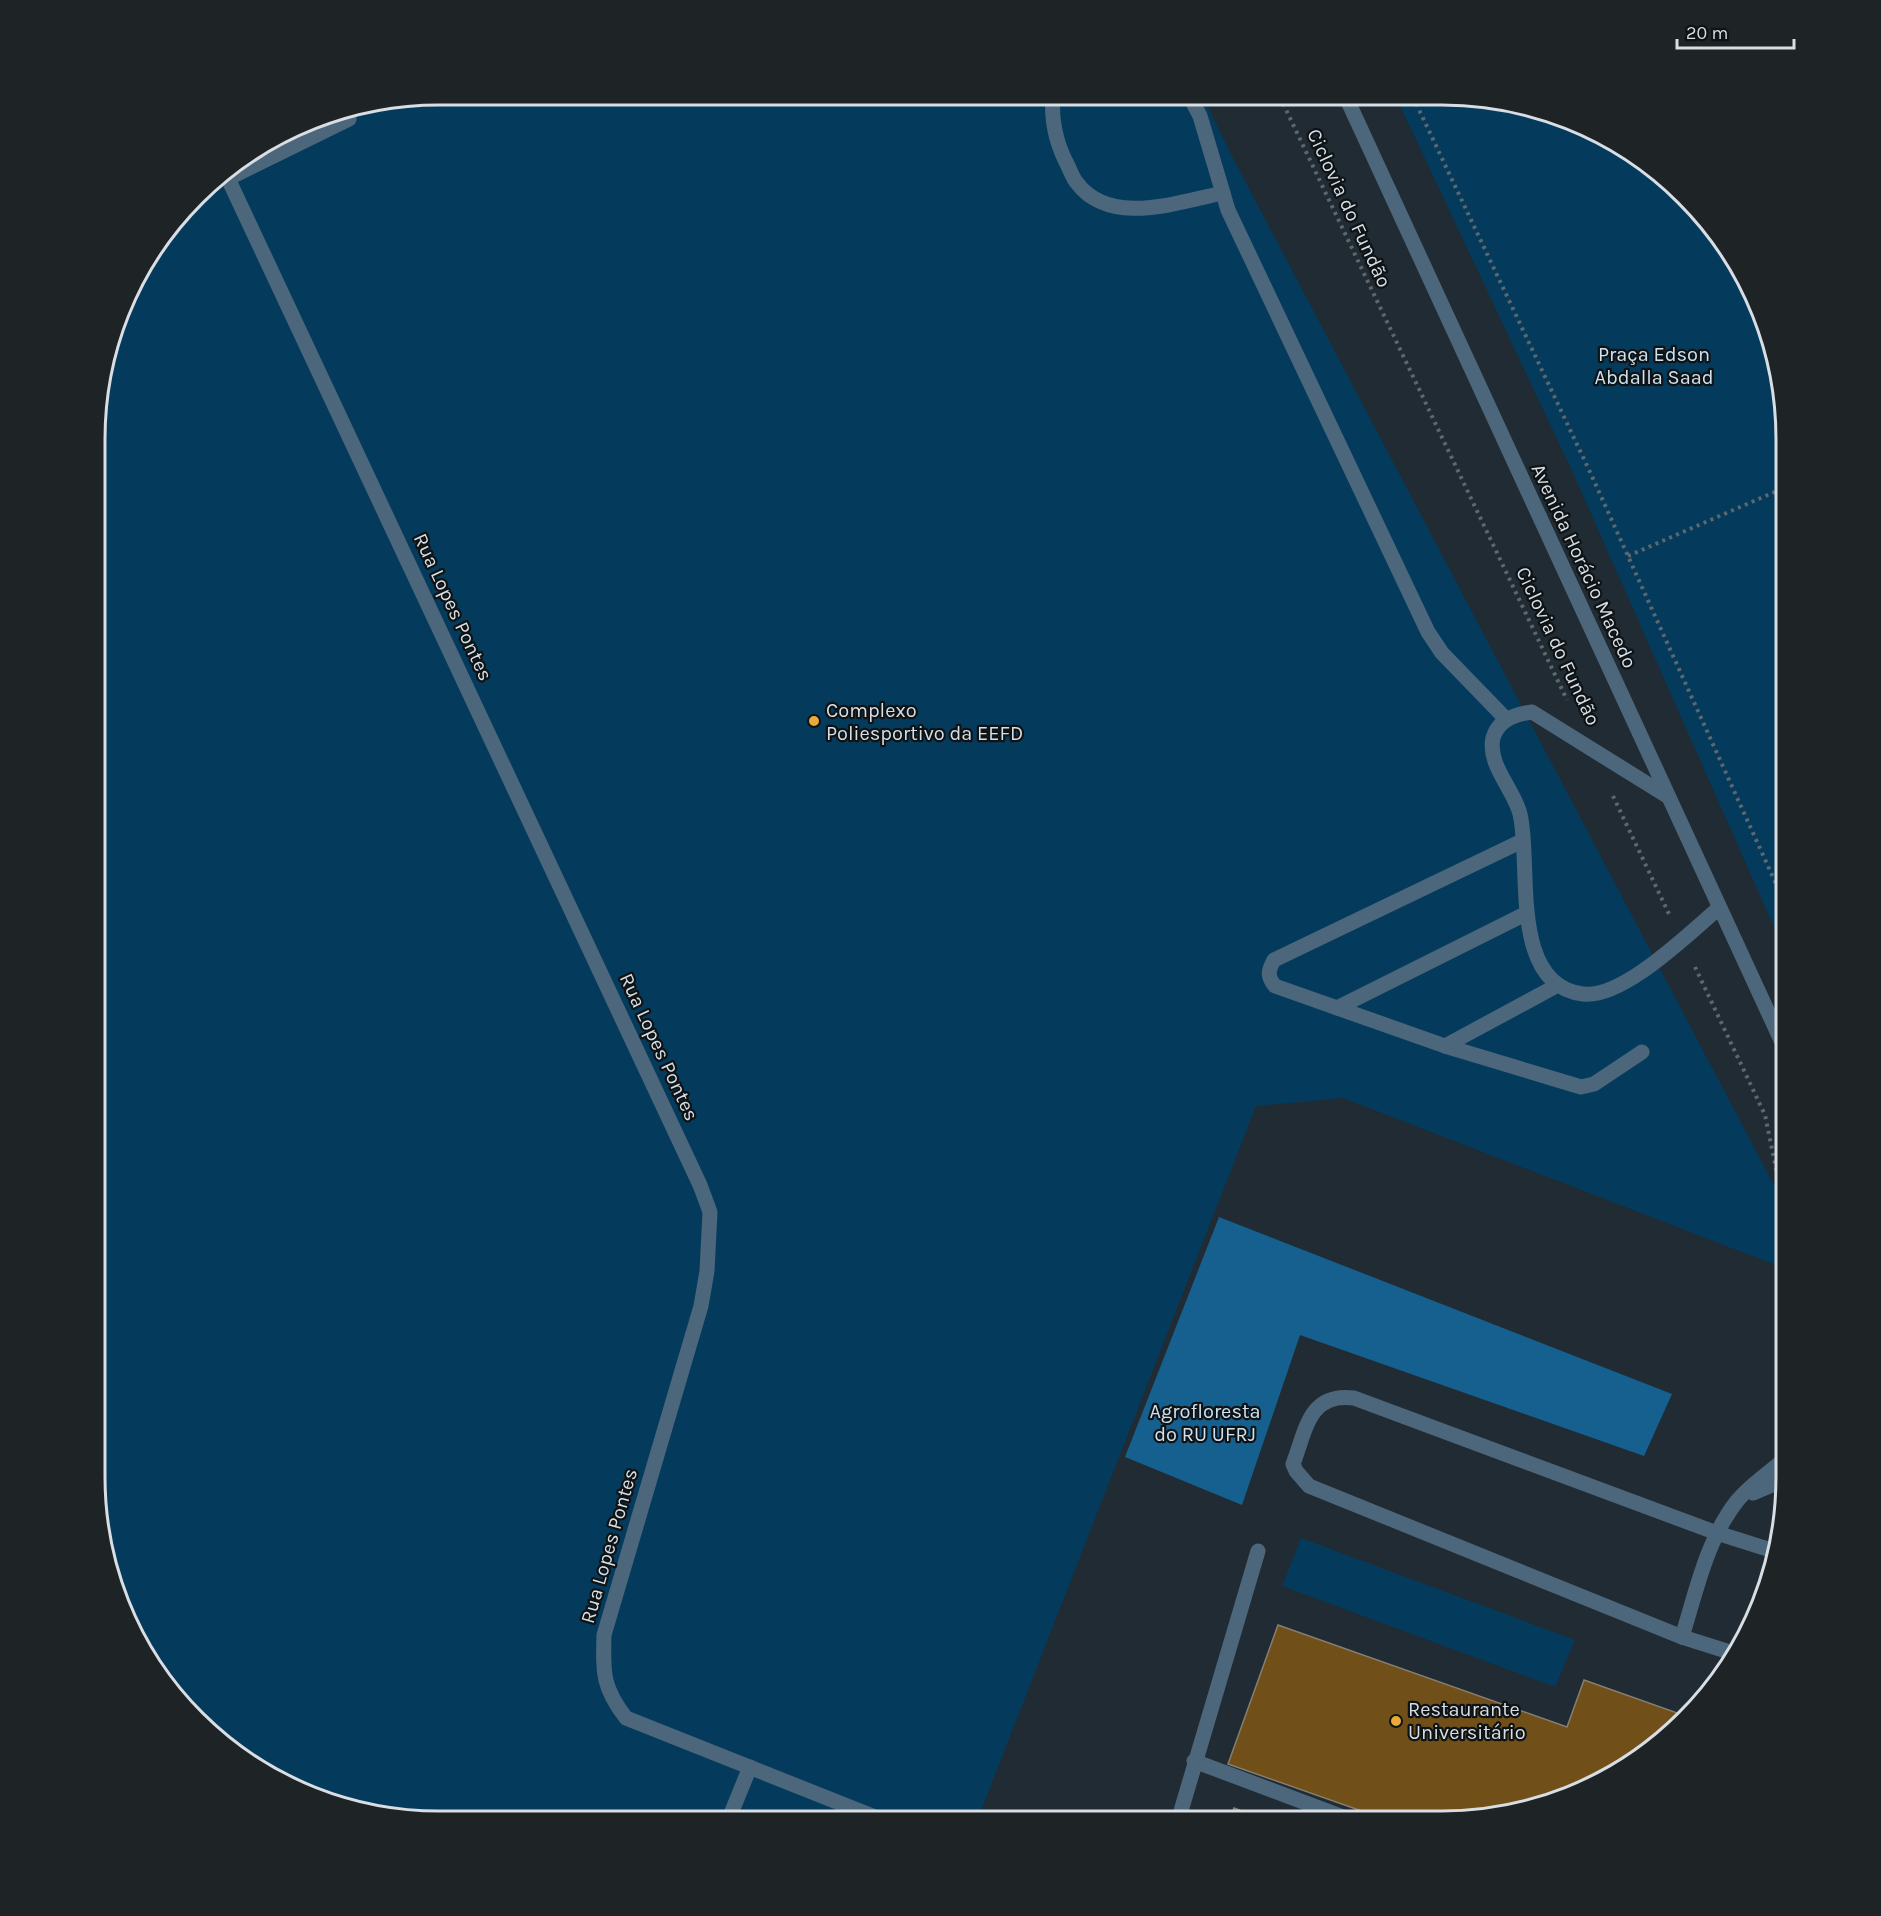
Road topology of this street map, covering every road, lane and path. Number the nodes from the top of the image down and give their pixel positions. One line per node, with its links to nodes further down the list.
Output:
1 (1052, 105): 9 (street)
2 (1194, 105): 9 (street)
3 (1284, 105): 12 (path, Ciclovia do Fundão)
4 (1350, 105): 15 (street, Avenida Horácio Macedo)
5 (1417, 105): 11 (path)
6 (349, 119): 7 (street)
7 (248, 165)
8 (229, 180): 36 (street, Rua Lopes Pontes)
9 (1223, 192): 13 (street)
10 (1776, 492): 11 (path)
11 (1628, 556): 17 (path)
12 (1571, 707)
13 (1506, 719): 15 (street); 16 (street)
14 (1611, 792): 20 (path)
15 (1667, 796): 18 (street, Avenida Horácio Macedo)
16 (1522, 841): 19 (street); 22 (street)
17 (1776, 884)
18 (1719, 908): 20 (street); 23 (street, Avenida Horácio Macedo)
19 (1527, 913): 21 (street); 22 (street)
20 (1682, 939): 21 (street); 26 (path)
21 (1558, 985): 24 (street)
22 (1338, 1008): 24 (street)
23 (1776, 1030)
24 (1445, 1046): 25 (street)
25 (1642, 1052)
26 (1776, 1168)
27 (1776, 1467): 29 (street)
28 (1776, 1483): 29 (street)
29 (1739, 1499): 30 (street)
30 (1717, 1533): 31 (street); 33 (street); 33 (street)
31 (1768, 1549)
32 (1258, 1551): 35 (street)
33 (1682, 1637): 34 (street)
34 (1727, 1651)
35 (1194, 1761): 39 (street); 40 (street)
36 (750, 1767): 37 (street); 38 (street, Rua Lopes Pontes)
37 (732, 1811)
38 (860, 1811)
39 (1181, 1811)
40 (1327, 1811)

